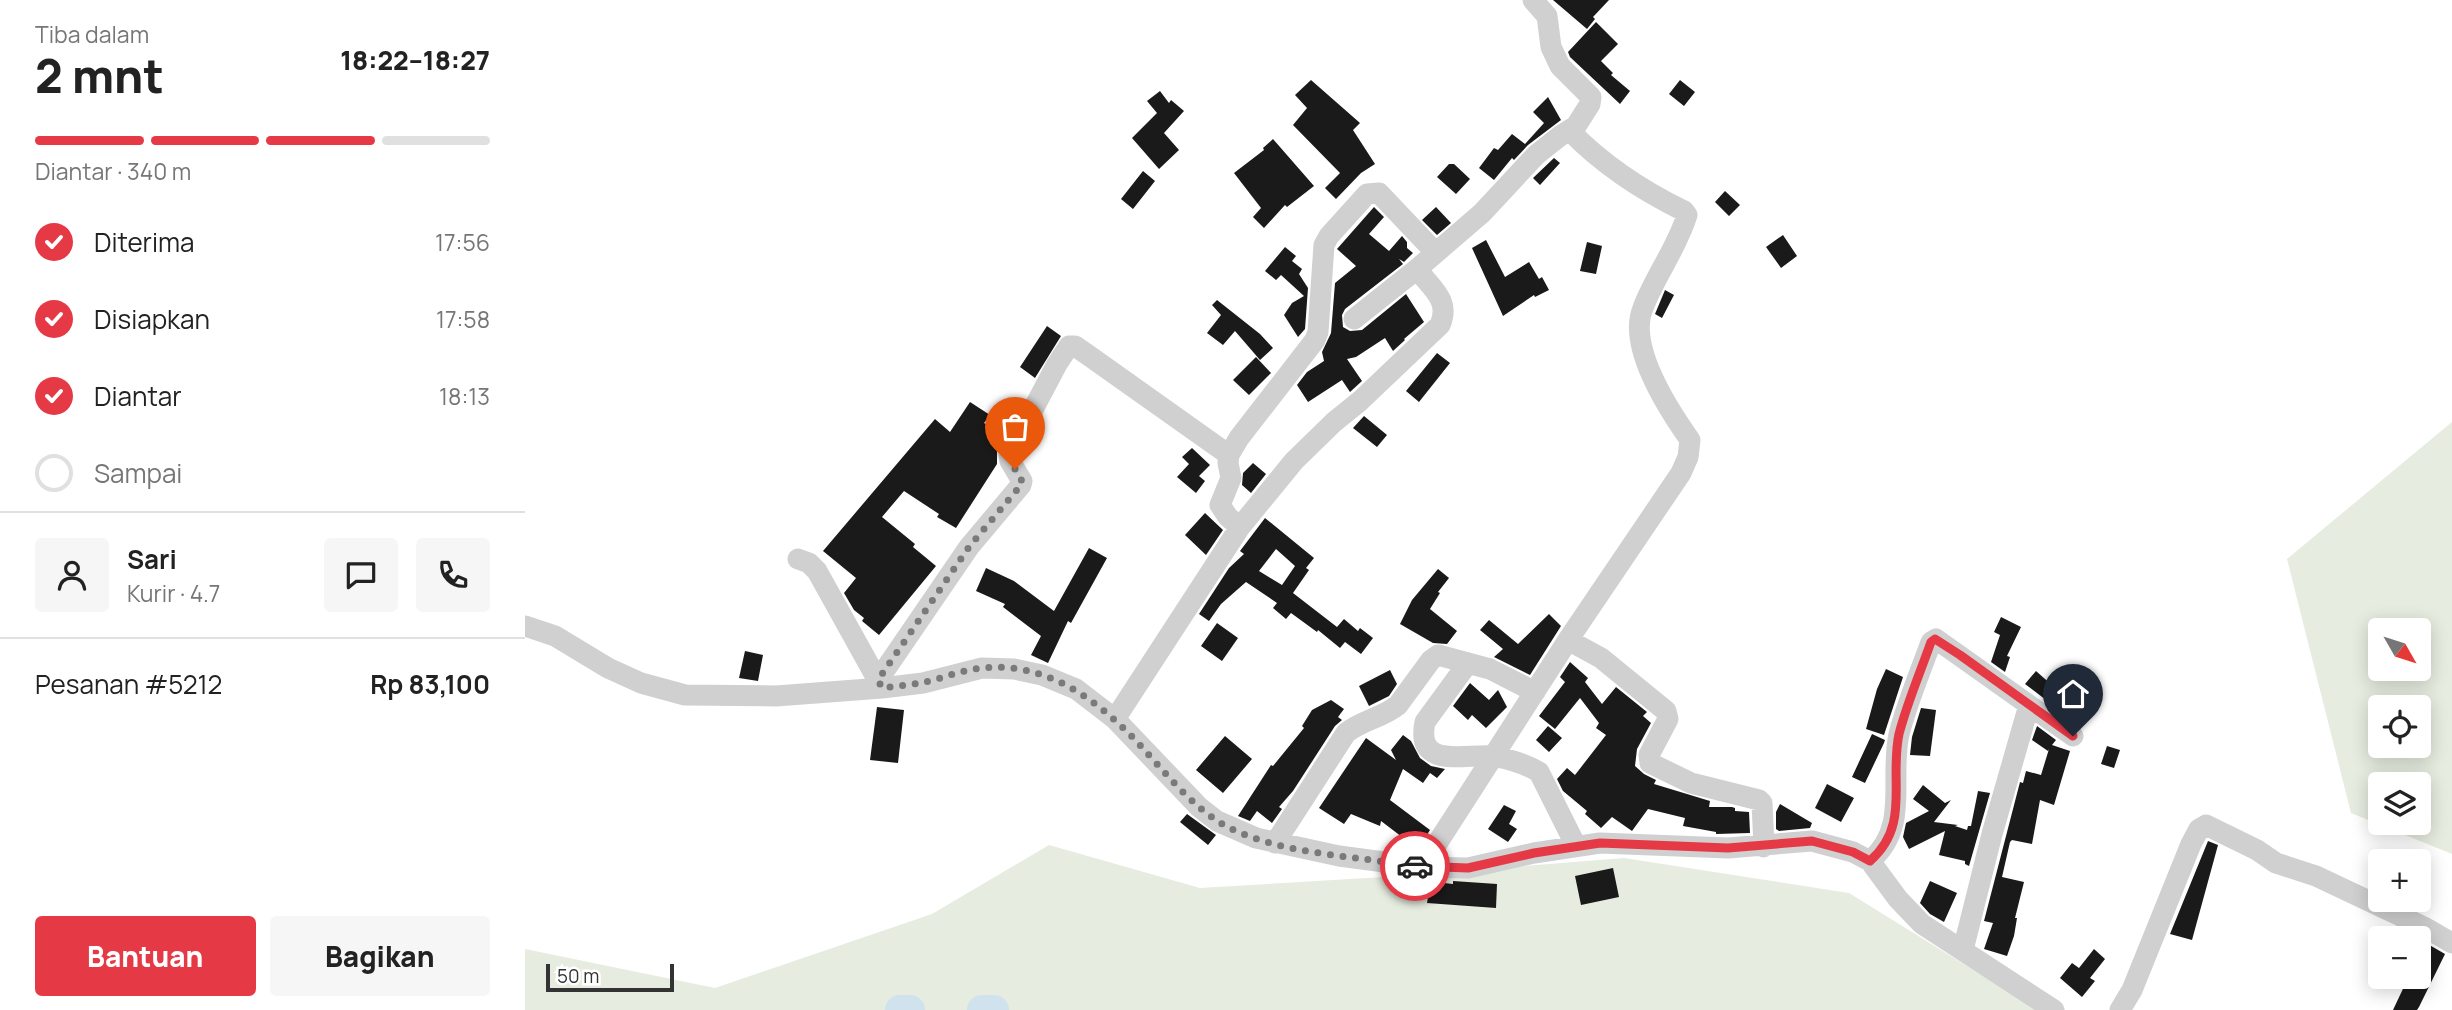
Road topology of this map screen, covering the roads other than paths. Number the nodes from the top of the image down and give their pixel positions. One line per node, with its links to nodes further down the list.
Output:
1 (1533, 0): 2 (street)
2 (1570, 131): 3 (street); 10 (street)
3 (1435, 252): 4 (street); 6 (street)
4 (1417, 269): 5 (street); 7 (street)
5 (1353, 319)
6 (1229, 455): 7 (street); 12 (street)
7 (1241, 527): 15 (street)
8 (798, 559): 12 (street)
9 (525, 626): 12 (street)
10 (1568, 640): 13 (street); 20 (street)
11 (1468, 663): 13 (street); 17 (street); 18 (street)
12 (880, 684): 15 (street)
13 (1535, 692): 17 (street)
14 (2029, 705): 16 (street); 21 (street); 24 (street)
15 (1115, 719): 18 (street)
16 (2073, 736)
17 (1491, 756): 19 (street); 22 (street)
18 (1275, 843): 22 (street)
19 (1576, 846): 20 (street); 22 (street)
20 (1764, 847): 21 (street)
21 (1870, 861): 24 (street)
22 (1422, 867)
23 (2452, 943): 26 (street)
24 (1963, 950): 25 (street)
25 (2054, 1010)
26 (2120, 1010)

